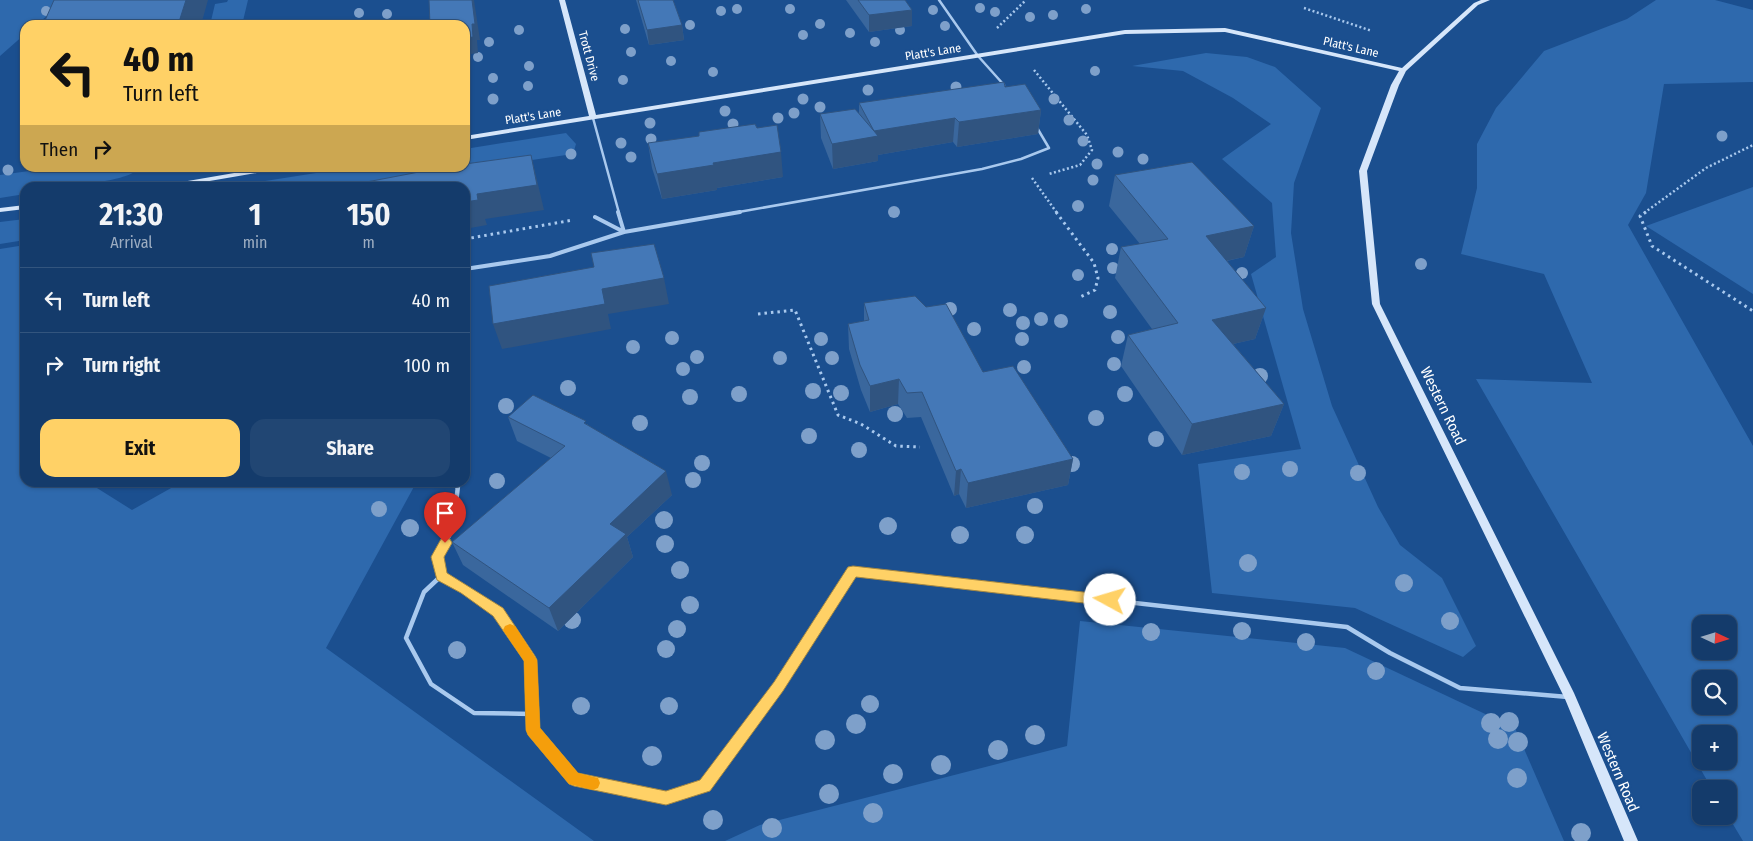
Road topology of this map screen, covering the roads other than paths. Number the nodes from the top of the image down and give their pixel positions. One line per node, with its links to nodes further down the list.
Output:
1 (562, 0): 7 (street, Trott Drive)
2 (938, 0): 4 (lane)
3 (1487, 0): 5 (street, Western Road)
4 (978, 56): 5 (street, Platt's Lane); 6 (lane); 7 (street, Platt's Lane)
5 (1403, 70): 19 (street, Western Road)
6 (1008, 89)
7 (593, 118): 9 (street, Platt's Lane); 15 (lane)
8 (1036, 125): 15 (lane)
9 (470, 137)
10 (249, 172): 11 (street)
11 (187, 182)
12 (20, 208): 13 (street)
13 (0, 210)
14 (594, 217): 15 (lane)
15 (624, 232): 16 (lane)
16 (470, 269)
17 (457, 487): 18 (lane)
18 (441, 576): 20 (lane); 20 (lane)
19 (1570, 698): 20 (lane); 21 (street, Western Road)
20 (532, 714)
21 (1631, 841)

